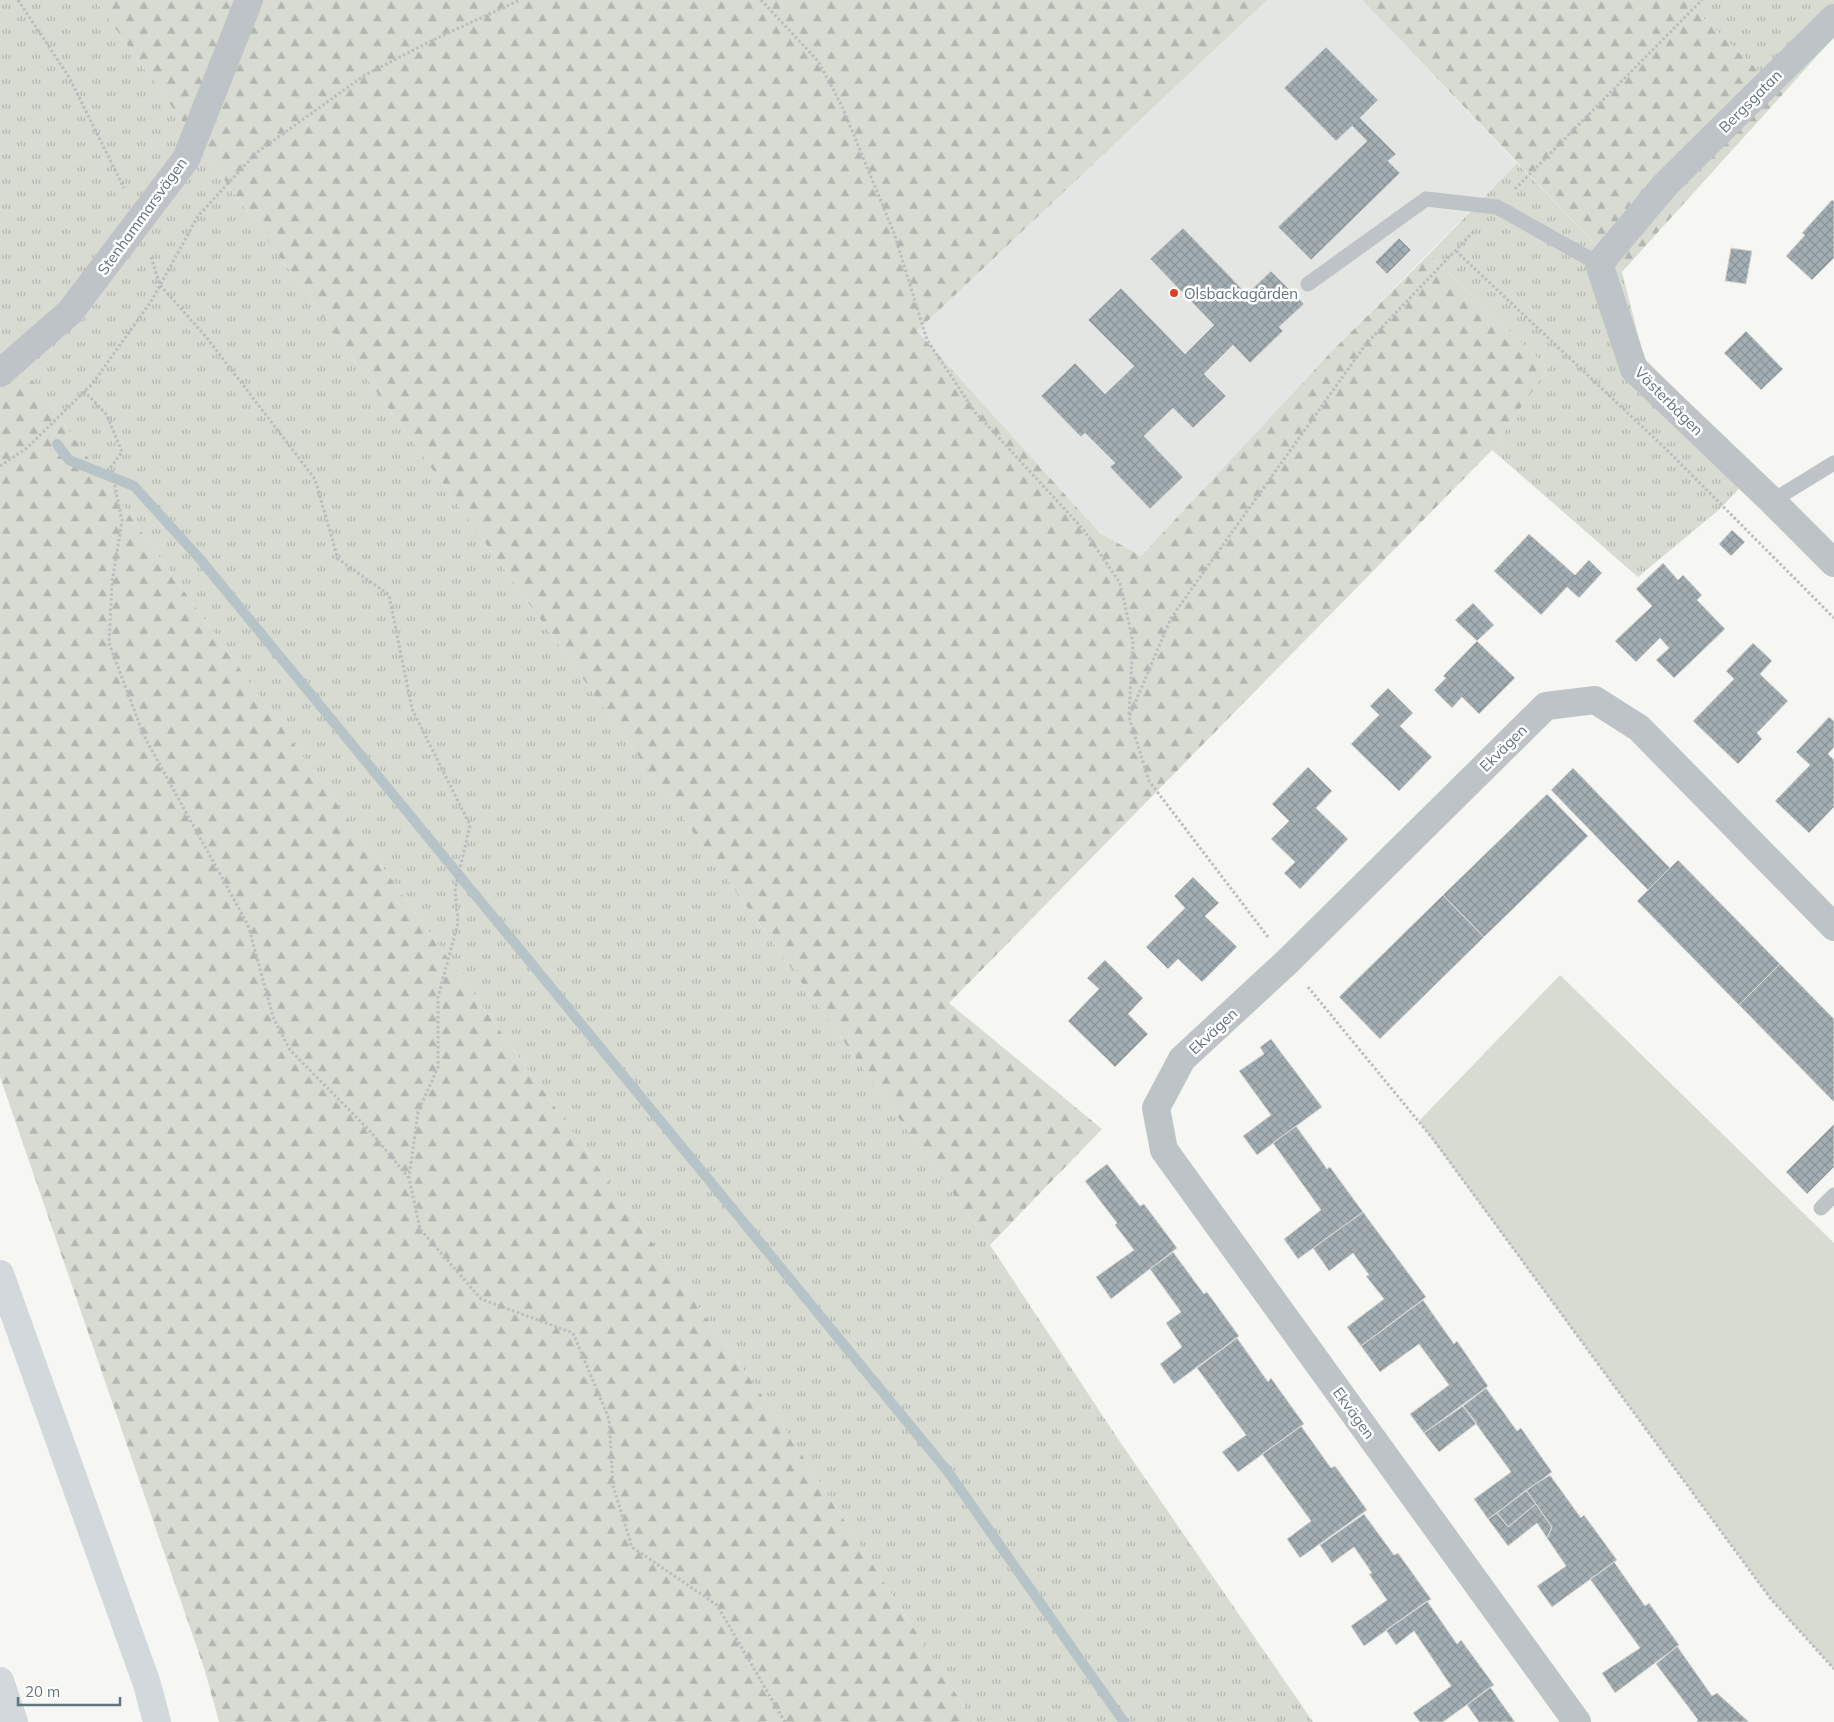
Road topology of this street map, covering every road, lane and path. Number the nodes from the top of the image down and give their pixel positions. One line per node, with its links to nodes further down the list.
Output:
1 (18, 0): 6 (path)
2 (249, 0): 6 (street, Stenhammarsvägen)
3 (520, 0): 10 (path)
4 (761, 0): 18 (path)
5 (1834, 18): 8 (street, Bergsgatan)
6 (140, 220): 11 (street, Stenhammarsvägen)
7 (1456, 250): 17 (path)
8 (1599, 264): 9 (lane); 15 (street, Västerbågen)
9 (1308, 284)
10 (160, 285): 12 (path); 20 (path)
11 (0, 373)
12 (84, 391): 14 (path); 20 (path)
13 (1834, 463): 15 (lane)
14 (0, 466)
15 (1772, 501): 16 (street, Västerbågen)
16 (1834, 563)
17 (1834, 618)
18 (1129, 717)
19 (1834, 927): 28 (street, Ekvägen)
20 (409, 1178): 27 (path)
21 (1834, 1195): 22 (lane)
22 (1821, 1208)
23 (0, 1274): 26 (highway)
24 (0, 1680): 25 (highway)
25 (14, 1722)
26 (157, 1722)
27 (785, 1722)
28 (1577, 1722)

